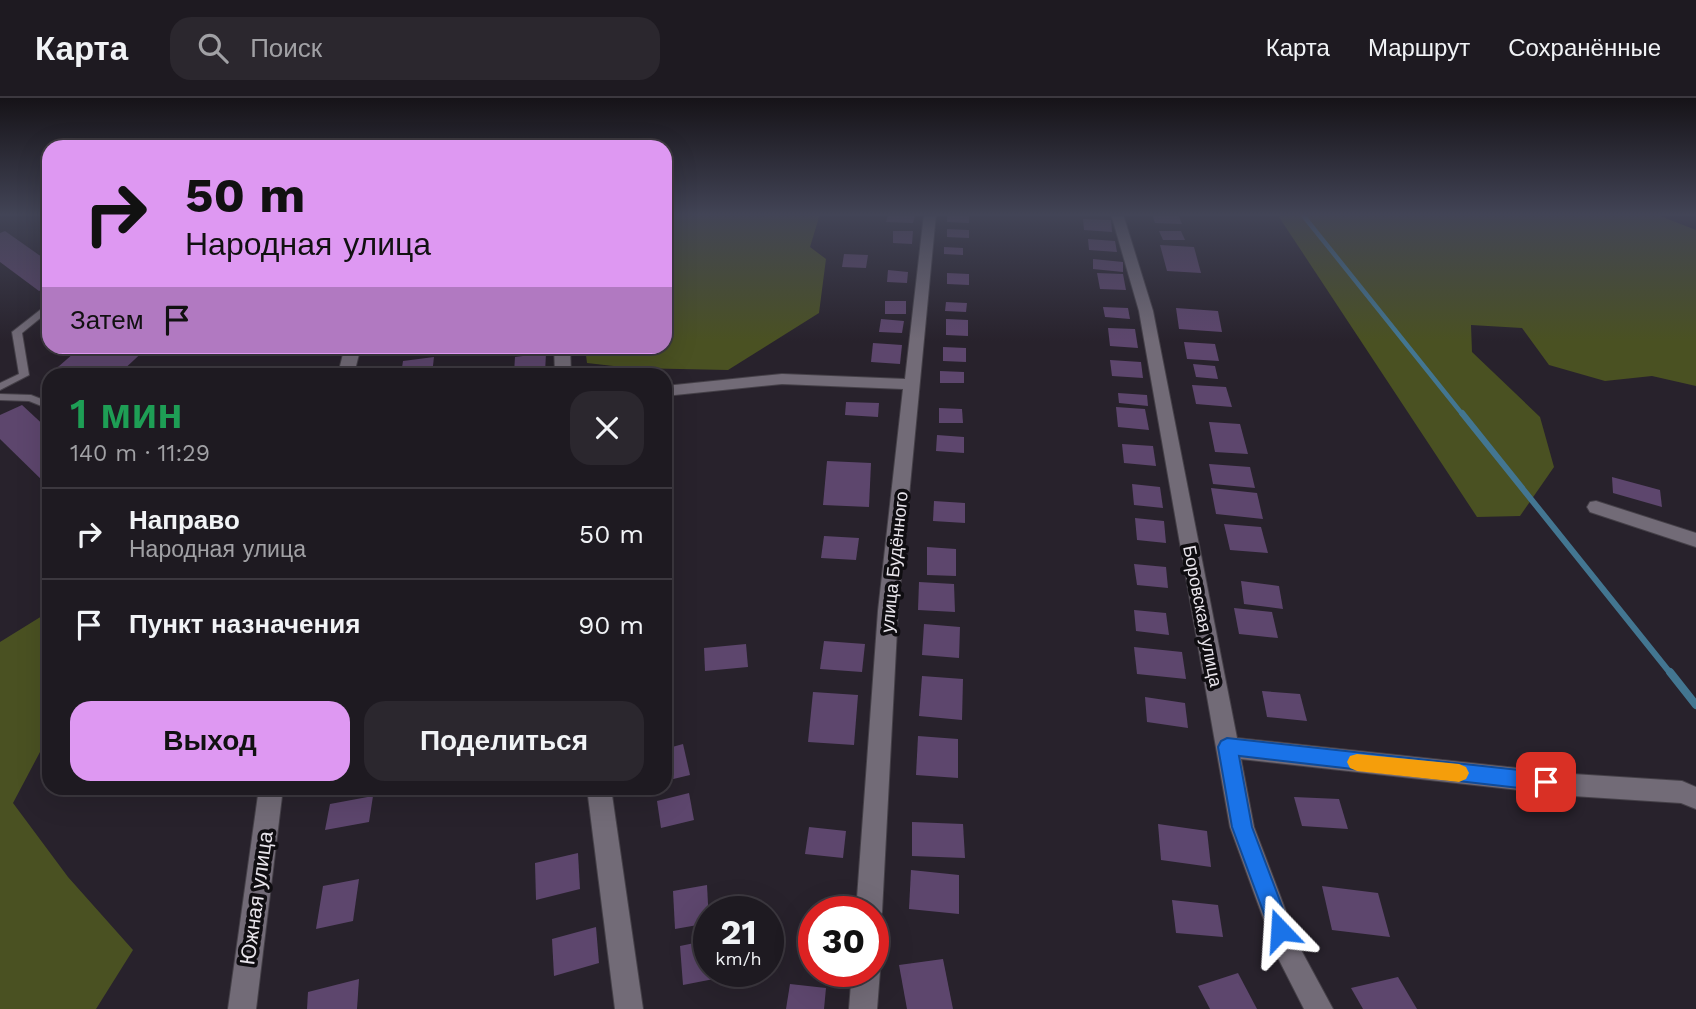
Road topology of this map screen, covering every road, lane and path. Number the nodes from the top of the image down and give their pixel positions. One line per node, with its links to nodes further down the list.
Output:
1 (925, 257): 4 (street, улица Будённого)
2 (1130, 257): 11 (street, Боровская улица)
3 (42, 312): 5 (lane)
4 (912, 384): 6 (street); 15 (street, улица Будённого)
5 (0, 387)
6 (672, 390)
7 (0, 397): 8 (lane)
8 (42, 403)
9 (1596, 507): 10 (street)
10 (1696, 540)
11 (1227, 747): 14 (street); 20 (street, Боровская улица)
12 (270, 795): 17 (street, Южная улица)
13 (600, 795): 18 (street)
14 (1696, 798)
15 (870, 896)
16 (865, 987): 19 (street)
17 (242, 1009)
18 (629, 1009)
19 (863, 1009)
20 (1319, 1009)

